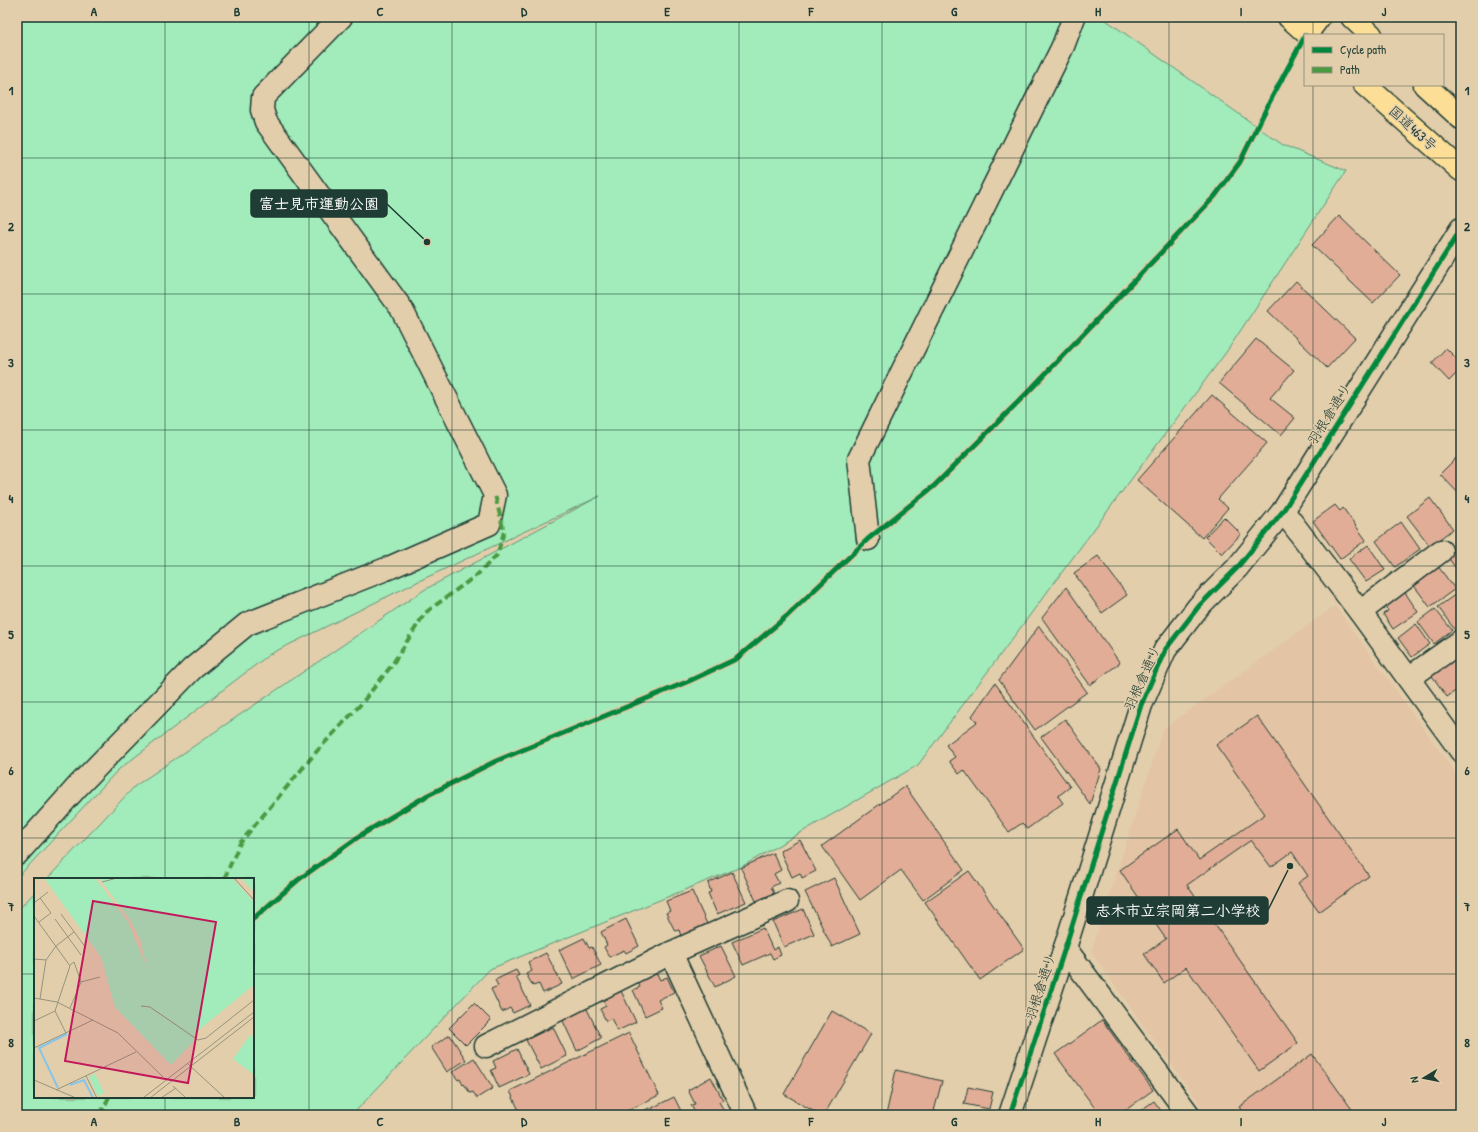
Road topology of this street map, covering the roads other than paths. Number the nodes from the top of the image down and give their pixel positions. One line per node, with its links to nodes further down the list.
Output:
1 (341, 17): 19 (street)
2 (1074, 17): 13 (street)
3 (1289, 17): 5 (highway)
4 (1352, 17): 6 (highway)
5 (1312, 28)
6 (1370, 34)
7 (1366, 86): 10 (highway, 国道463号)
8 (1426, 86): 9 (highway)
9 (1461, 118)
10 (1461, 170)
11 (1461, 228): 12 (street, 羽根倉通り)
12 (1283, 511): 15 (street); 21 (street, 羽根倉通り)
13 (868, 539)
14 (1441, 551): 15 (street)
15 (1360, 612): 17 (street)
16 (1461, 641): 17 (street)
17 (1409, 678): 18 (street)
18 (1460, 747)
19 (17, 854)
20 (787, 901): 22 (street)
21 (1065, 948): 25 (street, 羽根倉通り); 26 (street)
22 (671, 953): 23 (street); 24 (street)
23 (486, 1046)
24 (746, 1115)
25 (1010, 1115)
26 (1189, 1115)

